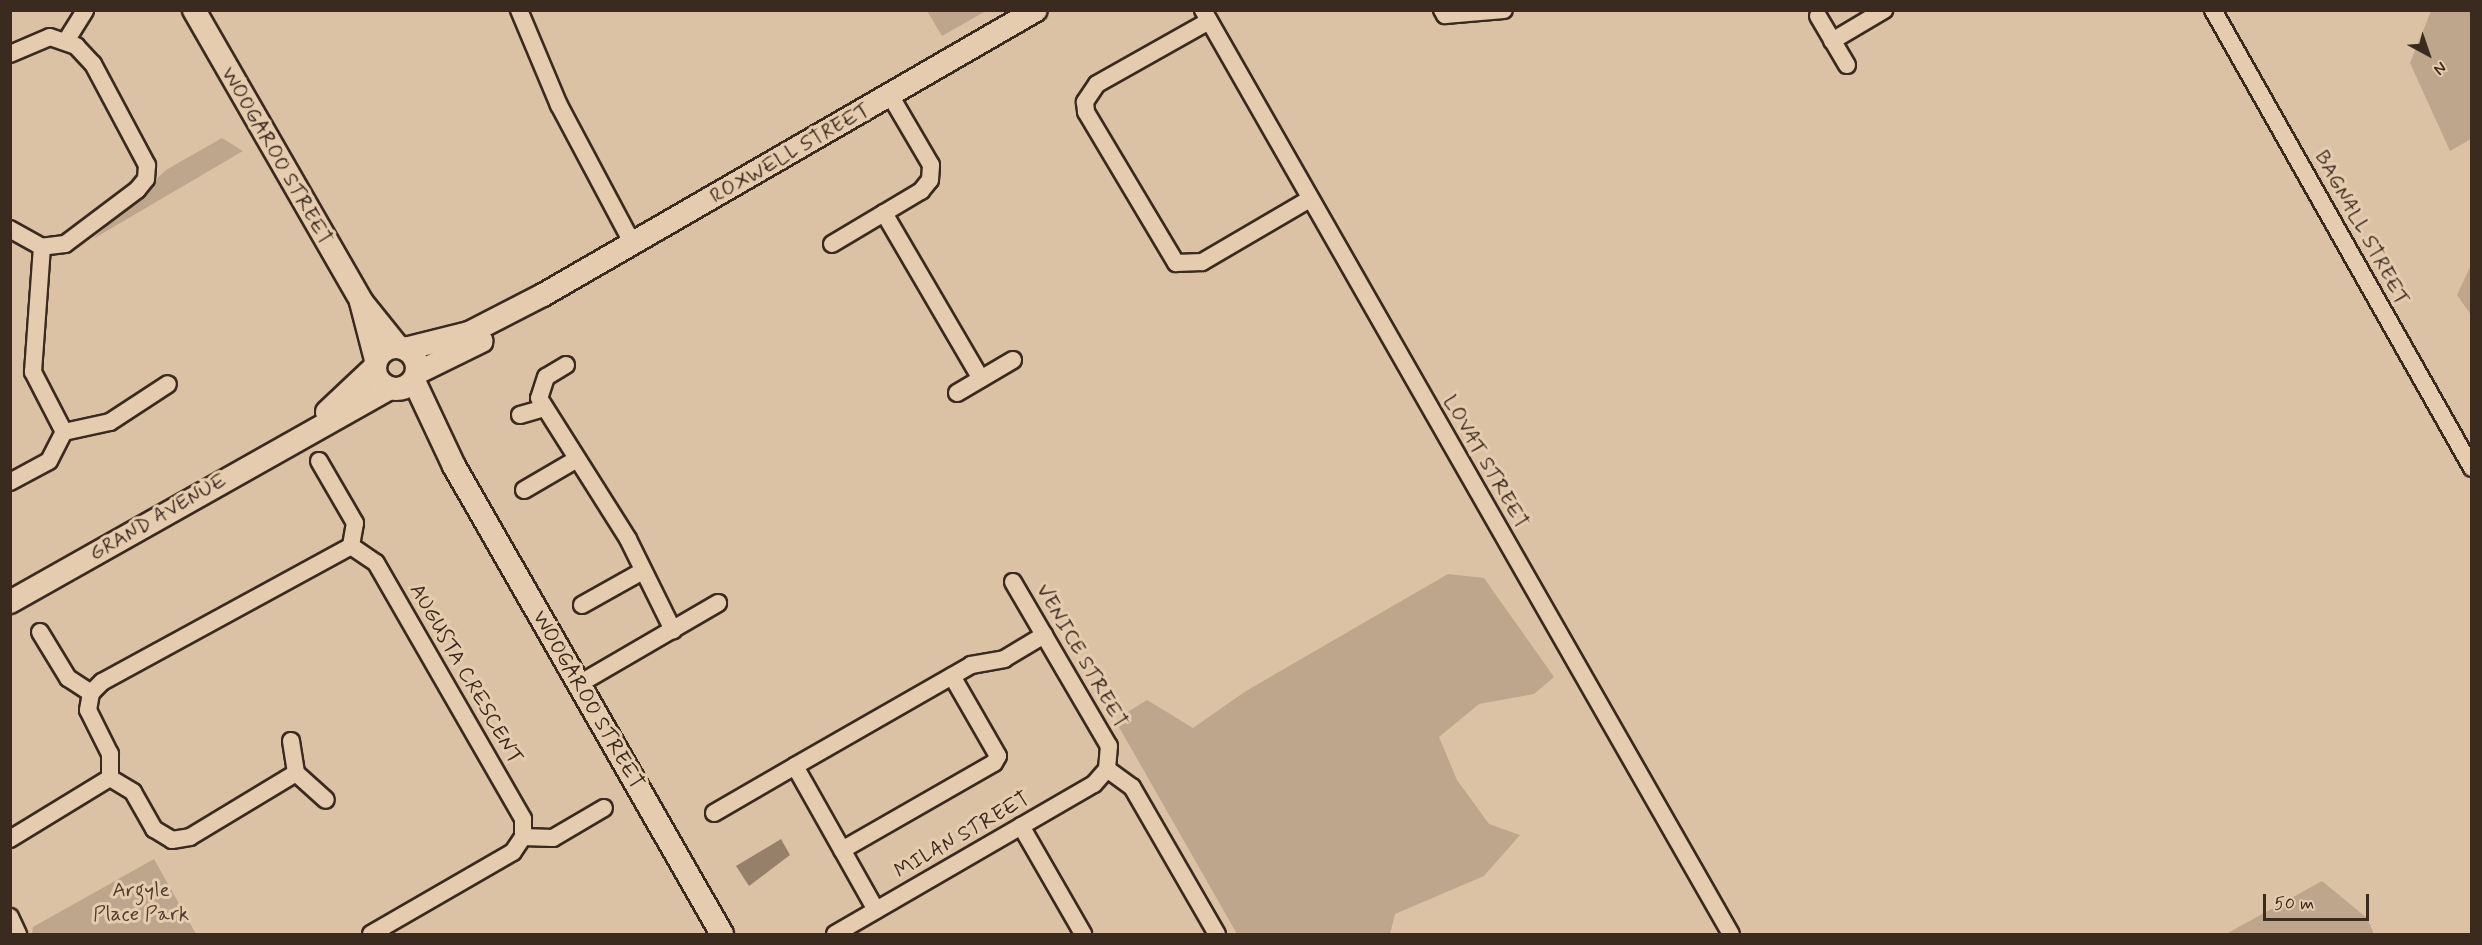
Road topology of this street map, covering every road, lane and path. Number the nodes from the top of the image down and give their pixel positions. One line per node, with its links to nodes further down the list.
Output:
1 (85, 10): 11 (street)
2 (194, 10): 23 (street, WOOGAROO STREET)
3 (519, 10): 19 (street)
4 (1036, 10): 15 (street, ROXWELL STREET)
5 (1442, 10): 6 (street)
6 (1504, 10)
7 (1884, 10): 12 (street)
8 (2213, 10): 38 (street, BAGNALL STREET)
9 (1206, 16): 16 (street, LOVAT STREET); 16 (street)
10 (1818, 16): 12 (street)
11 (66, 41): 13 (street); 21 (street)
12 (1832, 41): 14 (street)
13 (10, 54)
14 (1847, 65)
15 (890, 95): 17 (street); 19 (street, ROXWELL STREET)
16 (1310, 199): 73 (street, LOVAT STREET)
17 (884, 213): 20 (street); 28 (street)
18 (10, 229): 21 (street)
19 (633, 244): 22 (street, ROXWELL STREET)
20 (832, 244)
21 (42, 247): 34 (street)
22 (543, 295): 24 (street, ROXWELL STREET); 29 (street, ROXWELL STREET)
23 (361, 301): 24 (street, WOOGAROO STREET); 26 (street, WOOGAROO STREET)
24 (402, 348): 26 (street); 29 (street, WOOGAROO STREET)
25 (1013, 360): 28 (street)
26 (376, 364): 29 (street, WOOGAROO STREET); 35 (street, GRAND AVENUE)
27 (566, 365): 32 (street)
28 (981, 379): 31 (street)
29 (404, 383): 35 (street, GRAND AVENUE); 51 (street, WOOGAROO STREET)
30 (168, 384): 34 (street)
31 (957, 393)
32 (544, 408): 33 (street); 36 (street)
33 (520, 415)
34 (64, 432): 39 (street)
35 (307, 432): 44 (street, GRAND AVENUE)
36 (578, 459): 40 (street); 42 (street)
37 (319, 461): 41 (street)
38 (2472, 468)
39 (10, 482)
40 (524, 490)
41 (351, 546): 52 (street); 62 (street, AUGUSTA CRESCENT)
42 (641, 572): 46 (street); 47 (street)
43 (1013, 582): 49 (street, VENICE STREET)
44 (10, 602)
45 (718, 603): 47 (street)
46 (582, 605)
47 (673, 630): 51 (street)
48 (40, 632): 52 (street)
49 (1044, 635): 50 (street); 55 (street, VENICE STREET)
50 (952, 676): 54 (street); 64 (street)
51 (579, 684): 70 (street, WOOGAROO STREET)
52 (91, 693): 57 (street)
53 (291, 741): 56 (street)
54 (795, 766): 60 (street); 64 (street)
55 (1107, 769): 61 (street, MILAN STREET); 72 (street)
56 (296, 773): 57 (street); 58 (street)
57 (110, 778): 63 (street)
58 (326, 800)
59 (604, 808): 62 (street)
60 (714, 813)
61 (1022, 826): 65 (street, MILAN STREET); 67 (street)
62 (524, 837): 69 (street)
63 (10, 839)
64 (842, 850): 65 (street)
65 (876, 910): 71 (street, MILAN STREET)
66 (10, 917): 68 (street)
67 (1076, 932)
68 (18, 934)
69 (371, 934)
70 (722, 934)
71 (835, 934)
72 (1217, 934)
73 (1731, 934)

